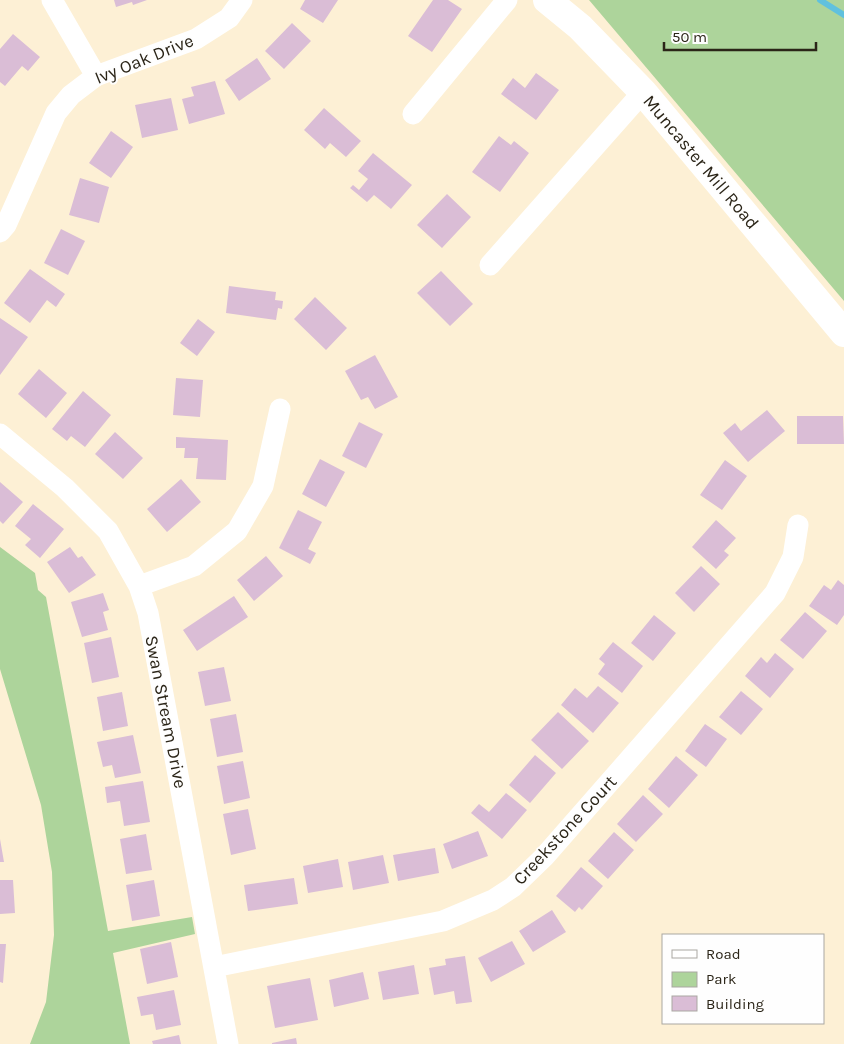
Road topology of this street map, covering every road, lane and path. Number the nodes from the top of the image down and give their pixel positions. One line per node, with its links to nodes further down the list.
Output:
1 (52, 0): 5 (street)
2 (242, 0): 5 (street, Ivy Oak Drive)
3 (507, 0): 7 (street)
4 (547, 0): 6 (main road, Muncaster Mill Road)
5 (96, 76): 8 (street, Ivy Oak Drive)
6 (643, 92): 9 (street); 10 (main road, Muncaster Mill Road)
7 (413, 114)
8 (0, 232)
9 (490, 265)
10 (844, 333)
11 (280, 409): 14 (street)
12 (0, 434): 14 (street, Swan Stream Drive)
13 (798, 525): 15 (street, Creekstone Court)
14 (138, 586): 15 (street, Swan Stream Drive)
15 (214, 967): 16 (street, Swan Stream Drive)
16 (228, 1044)

